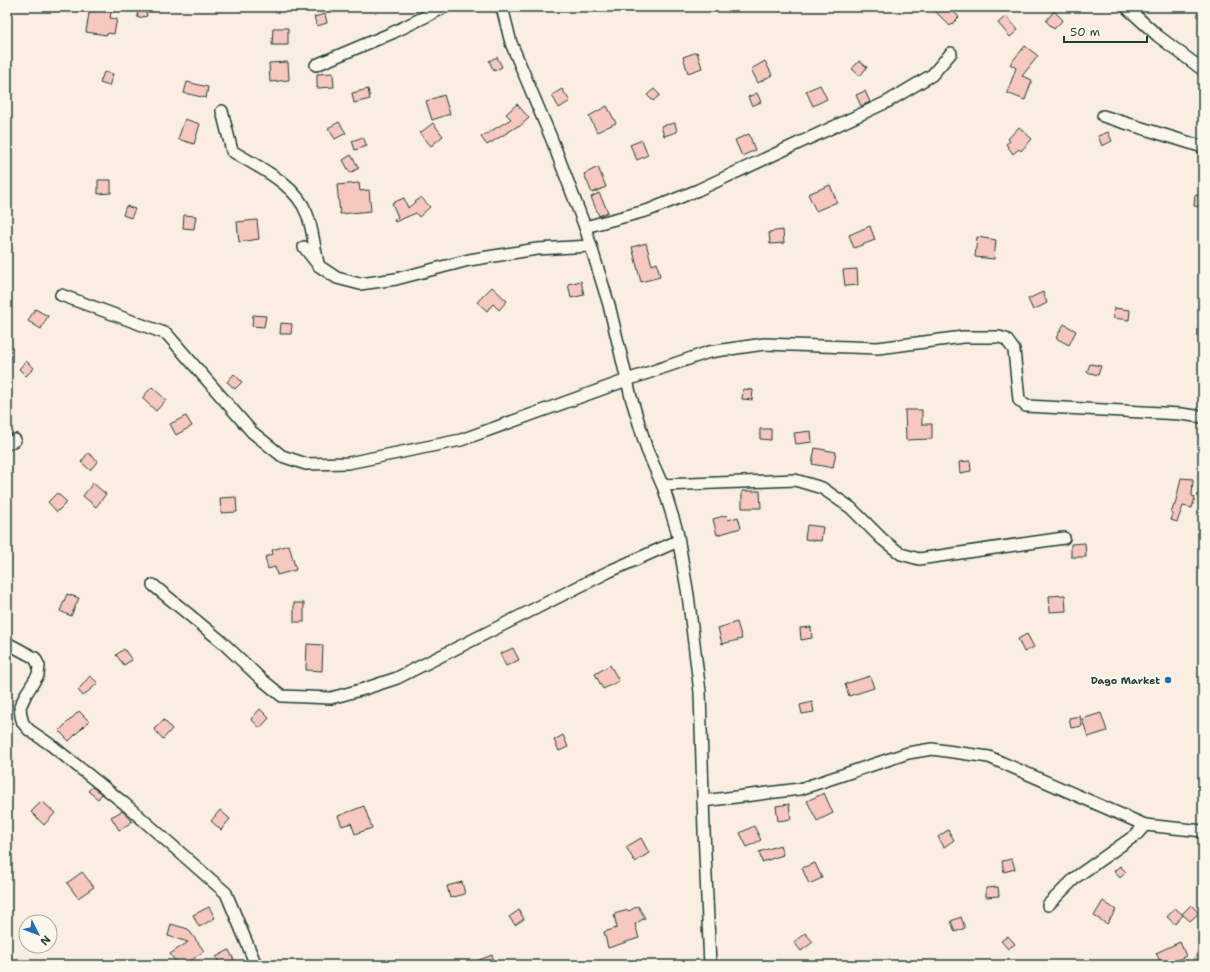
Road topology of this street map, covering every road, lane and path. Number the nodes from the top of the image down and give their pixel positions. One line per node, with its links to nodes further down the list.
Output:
1 (445, 7): 5 (street)
2 (502, 7): 10 (street)
3 (1126, 7): 6 (street)
4 (951, 53): 10 (street)
5 (316, 65)
6 (1203, 70)
7 (222, 111): 13 (street)
8 (1103, 116): 9 (street)
9 (1203, 147)
10 (585, 227): 12 (street)
11 (304, 246): 13 (street)
12 (590, 246): 13 (street); 15 (street)
13 (319, 266)
14 (61, 295): 15 (street)
15 (627, 380): 16 (street); 17 (street)
16 (1203, 417)
17 (663, 485): 18 (street); 19 (street)
18 (1064, 538)
19 (678, 541): 20 (street); 22 (street)
20 (153, 585)
21 (7, 643): 26 (street)
22 (703, 801): 23 (street); 27 (street)
23 (1145, 825): 24 (street); 25 (street)
24 (1203, 831)
25 (1048, 904)
26 (256, 965)
27 (710, 965)

